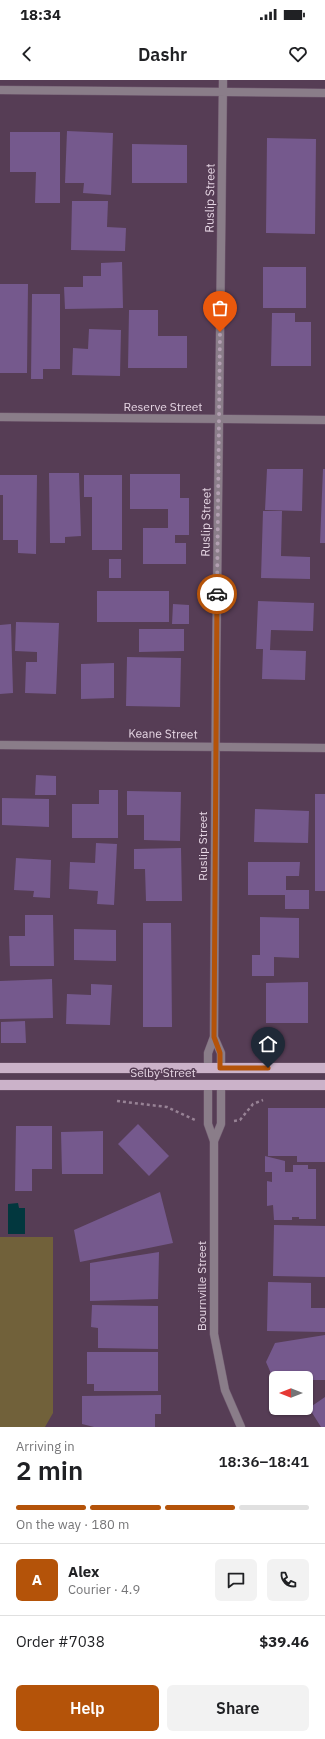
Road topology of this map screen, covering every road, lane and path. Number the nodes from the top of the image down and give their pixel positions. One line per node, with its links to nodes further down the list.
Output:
1 (223, 80): 3 (street, Ruslip Street)
2 (0, 90): 3 (street)
3 (223, 92): 4 (street); 6 (street, Ruslip Street)
4 (325, 93)
5 (0, 417): 6 (street, Reserve Street)
6 (219, 420): 7 (street, Reserve Street); 9 (street, Ruslip Street)
7 (325, 420)
8 (0, 745): 9 (street, Keane Street)
9 (215, 747): 10 (street, Keane Street); 11 (street, Ruslip Street)
10 (325, 748)
11 (214, 1037): 13 (street, Ruslip Street); 14 (street, Ruslip Street)
12 (0, 1068): 13 (main road, Selby Street)
13 (208, 1068): 14 (main road, Selby Street)
14 (220, 1068): 15 (main road, Selby Street)
15 (325, 1068)
16 (0, 1085): 18 (main road, Selby Street)
17 (325, 1085): 19 (main road, Selby Street)
18 (208, 1086): 19 (main road, Selby Street); 24 (street, Bournville Street)
19 (220, 1086): 24 (street, Bournville Street)
20 (265, 1099): 23 (path)
21 (113, 1101): 22 (path)
22 (198, 1122)
23 (232, 1122)
24 (214, 1141): 25 (street, Bournville Street)
25 (241, 1427)

